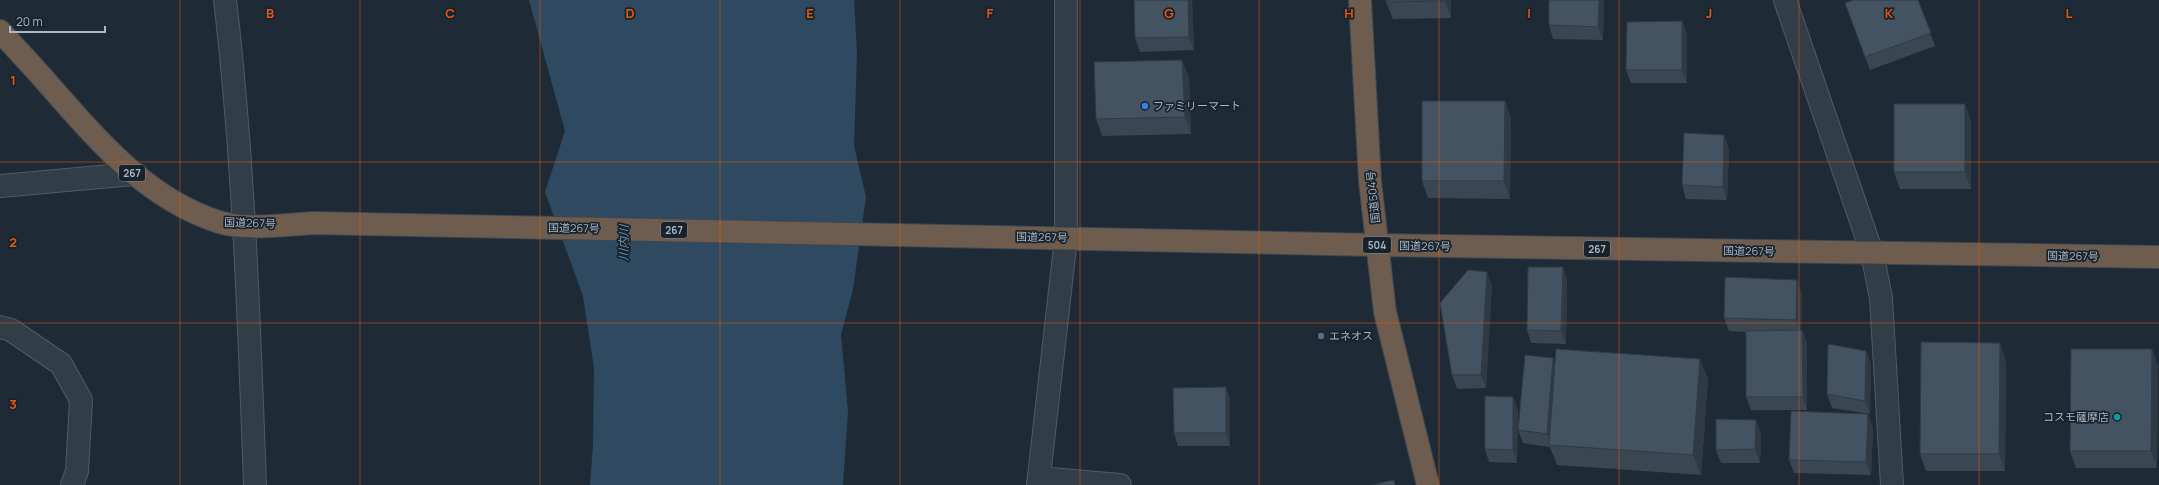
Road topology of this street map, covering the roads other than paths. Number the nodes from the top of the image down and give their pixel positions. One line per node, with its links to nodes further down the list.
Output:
1 (225, 0): 8 (street)
2 (1066, 0): 9 (street)
3 (1360, 0): 10 (highway, 国道504号 / 504)
4 (1785, 0): 11 (street)
5 (0, 31): 6 (highway, 国道267号 / 267)
6 (133, 174): 7 (street); 8 (highway, 国道267号 / 267)
7 (0, 186)
8 (245, 226): 9 (highway, 国道267号 / 267); 16 (street)
9 (1066, 238): 10 (highway, 国道267号 / 267); 14 (street)
10 (1377, 245): 11 (highway, 国道267号 / 267); 18 (highway, 国道504号 / 504)
11 (1872, 254): 12 (highway, 国道267号 / 267); 19 (street)
12 (2159, 257)
13 (0, 326): 15 (street)
14 (1038, 482): 17 (street)
15 (72, 485)
16 (256, 485)
17 (1120, 485)
18 (1428, 485)
19 (1892, 485)

